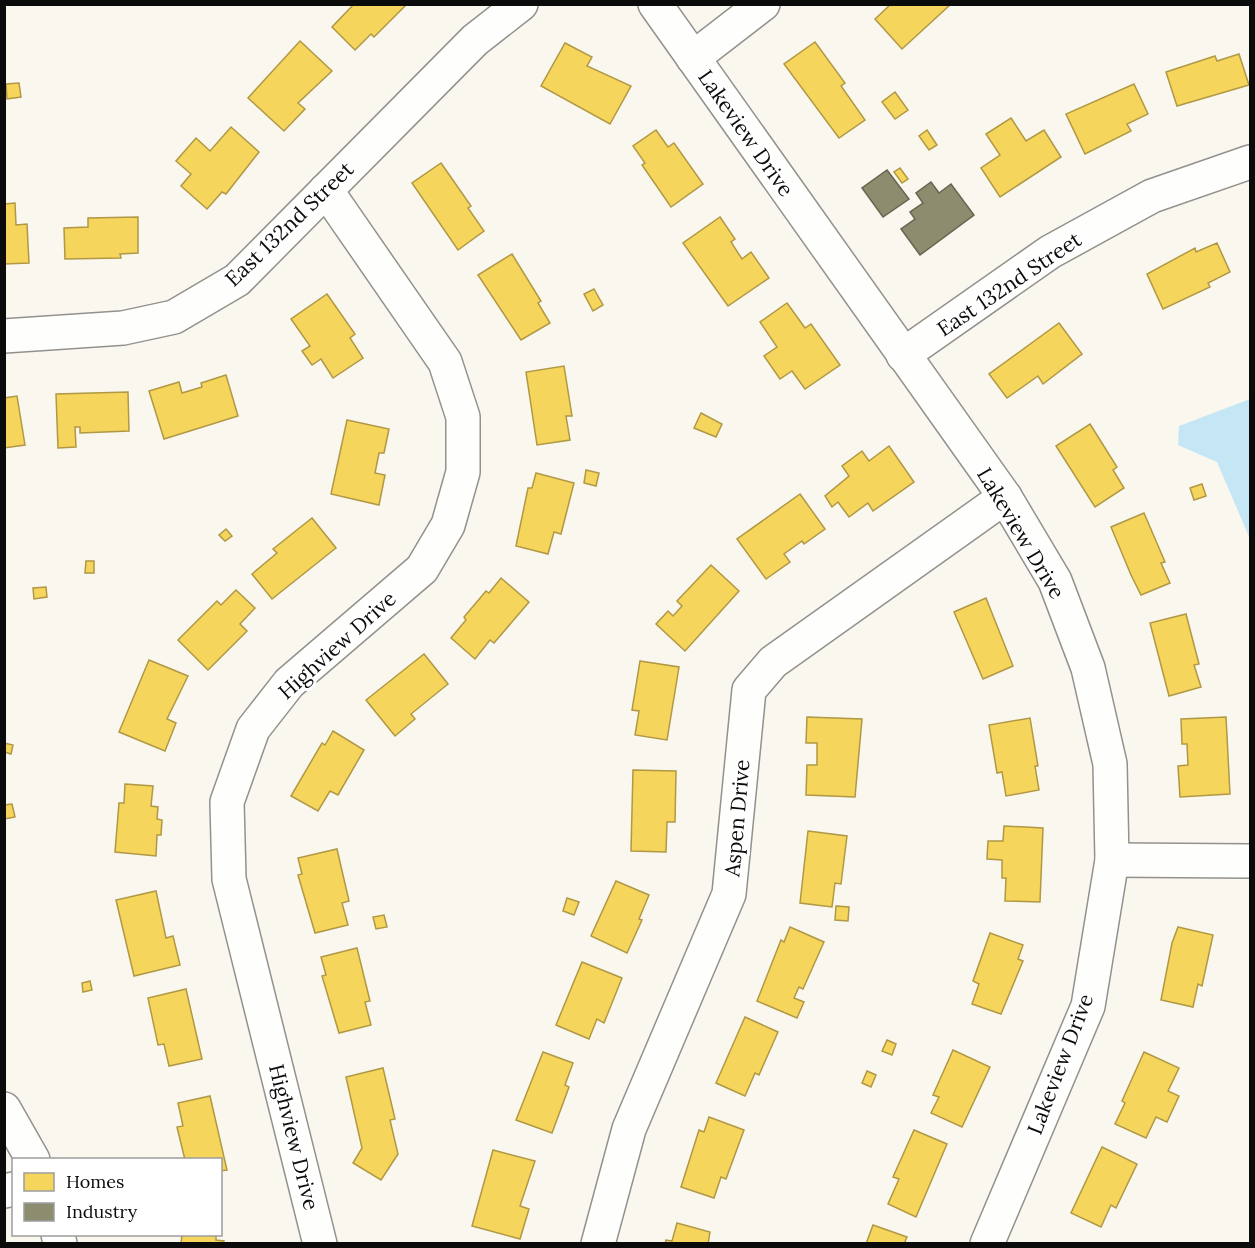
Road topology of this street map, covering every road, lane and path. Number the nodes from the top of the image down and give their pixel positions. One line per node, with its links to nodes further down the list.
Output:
1 (521, 4): 6 (street, East 132nd Street)
2 (655, 4): 4 (street, Lakeview Drive)
3 (764, 4): 4 (street)
4 (693, 58): 8 (street, Lakeview Drive)
5 (1251, 162): 8 (street, East 132nd Street)
6 (326, 190): 7 (street, East 132nd Street); 14 (street, Highview Drive)
7 (4, 336)
8 (903, 355): 9 (street, Lakeview Drive)
9 (1005, 497): 10 (street, Lakeview Drive); 15 (street, Aspen Drive)
10 (1112, 860): 11 (street); 16 (street, Lakeview Drive)
11 (1251, 861)
12 (4, 1109): 13 (street)
13 (32, 1158)
14 (320, 1244)
15 (597, 1244)
16 (987, 1244)

